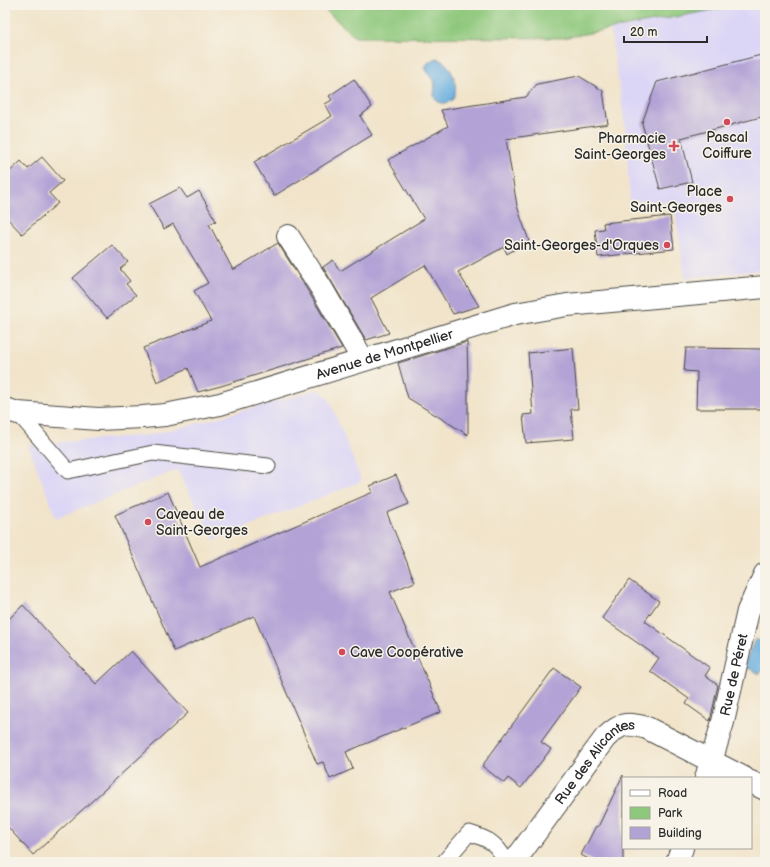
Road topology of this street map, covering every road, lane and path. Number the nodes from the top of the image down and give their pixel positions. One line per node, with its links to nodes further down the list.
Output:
1 (288, 236): 3 (street)
2 (765, 287): 3 (street, Avenue de Montpellier)
3 (363, 360): 4 (street, Avenue de Montpellier)
4 (9, 414): 5 (lane)
5 (268, 466)
6 (765, 574): 7 (street, Rue de Péret)
7 (709, 769): 8 (street, Rue des Alicantes); 14 (street, Rue des Alicantes)
8 (740, 777)
9 (752, 782): 10 (street)
10 (765, 789)
11 (682, 849): 15 (street)
12 (444, 862): 13 (lane)
13 (507, 862)
14 (514, 862)
15 (677, 862)

